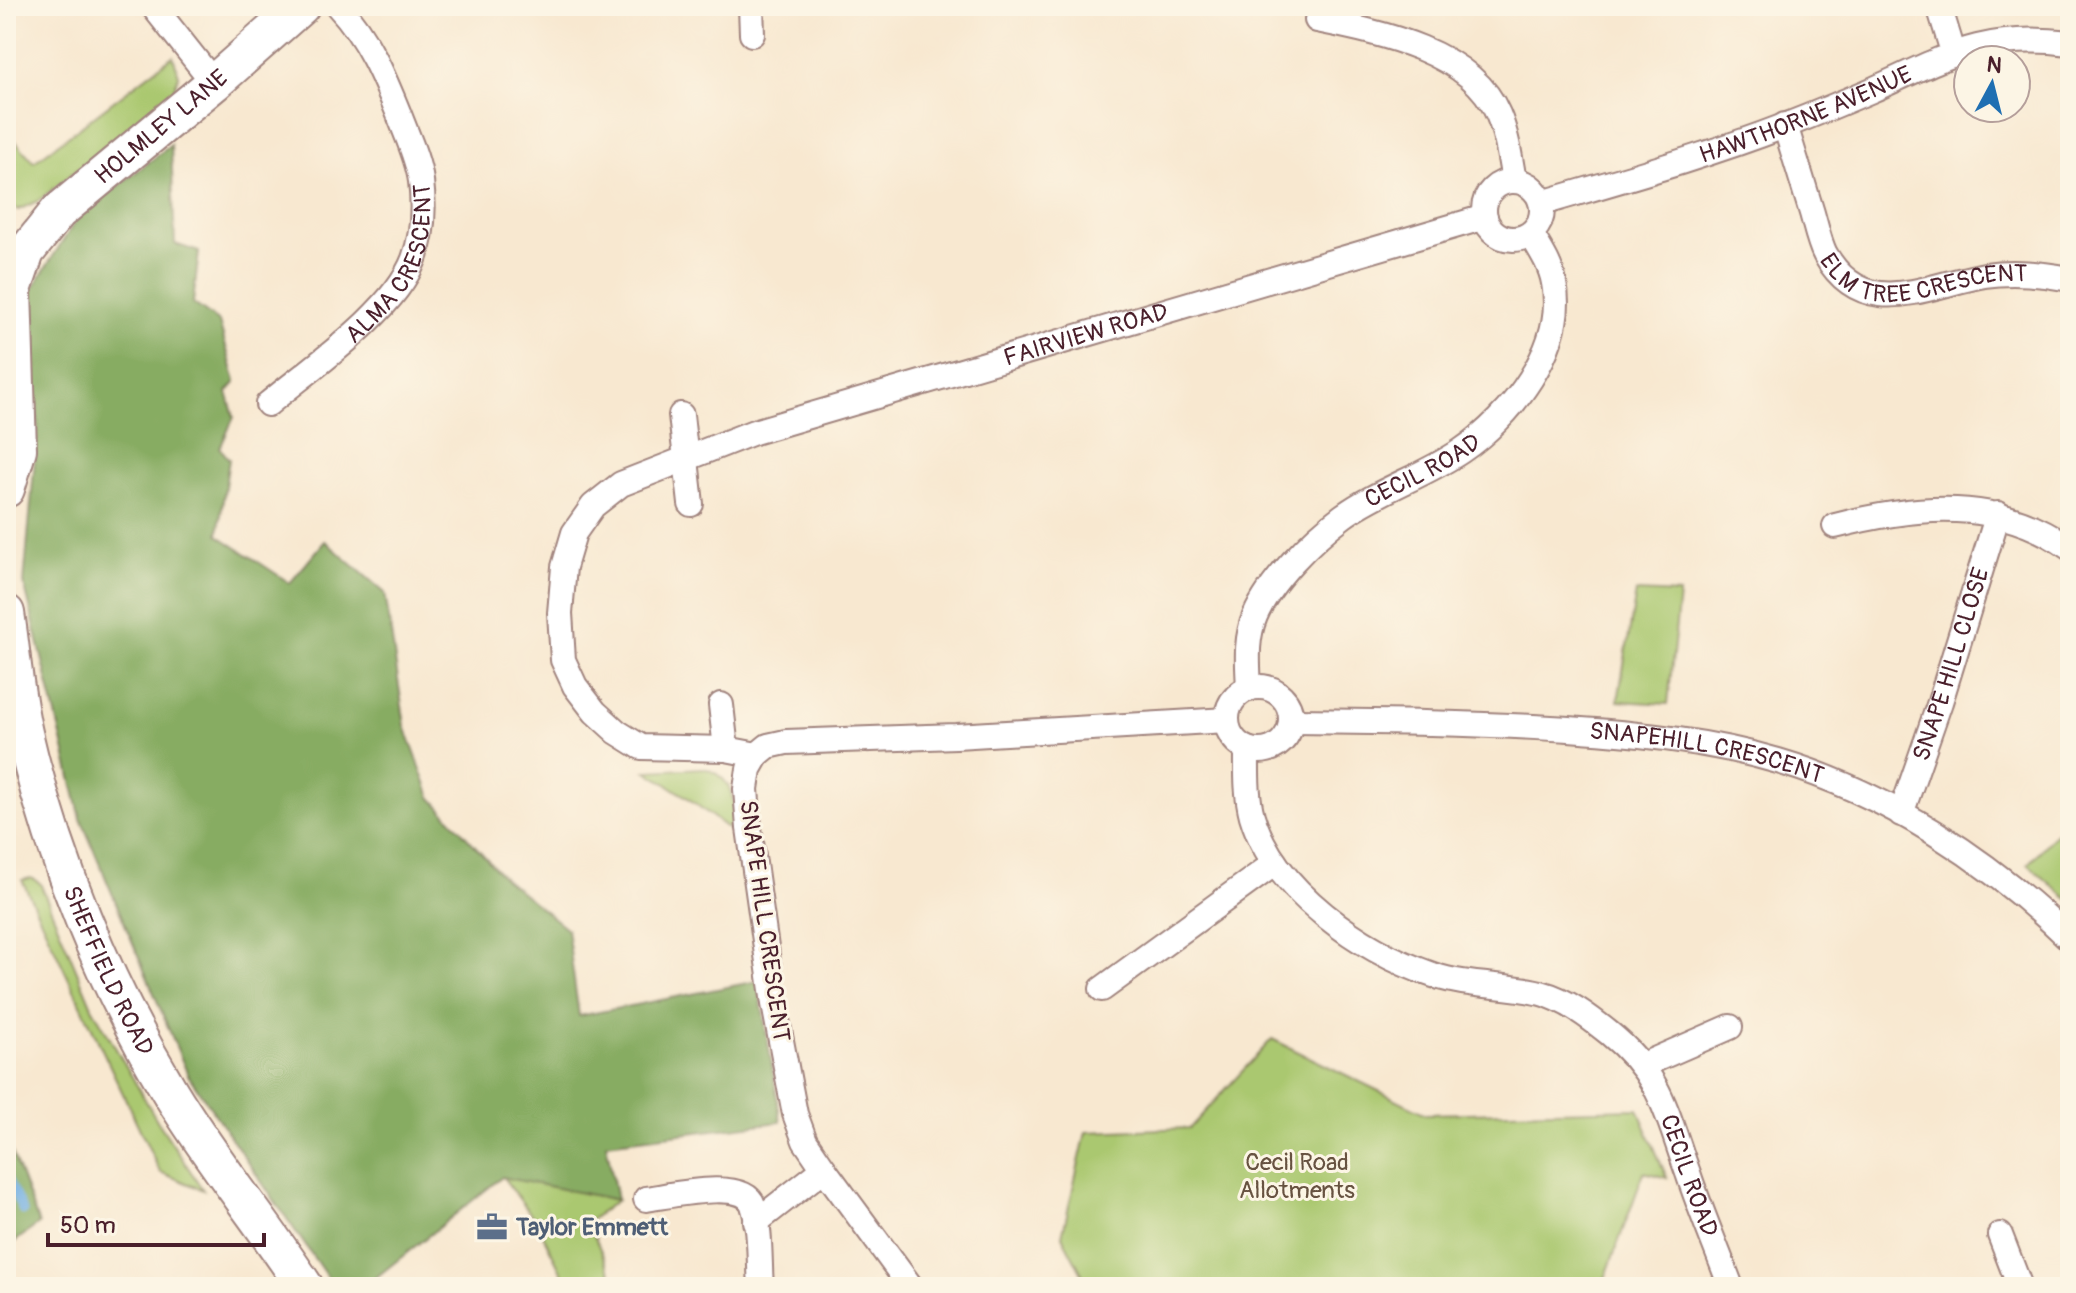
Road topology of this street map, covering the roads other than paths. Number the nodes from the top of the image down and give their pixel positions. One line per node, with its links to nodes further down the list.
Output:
1 (153, 6): 12 (street)
2 (301, 6): 12 (main road, HOLMLEY LANE)
3 (338, 6): 20 (street, ALMA CRESCENT)
4 (751, 6): 7 (street)
5 (1939, 6): 10 (street)
6 (1317, 20): 14 (street)
7 (752, 34)
8 (2070, 43): 9 (street, HAWTHORNE AVENUE)
9 (1985, 44)
10 (1952, 49)
11 (1952, 52): 13 (street, HAWTHORNE AVENUE)
12 (214, 83): 18 (main road, HOLMLEY LANE)
13 (1785, 125): 15 (street, HAWTHORNE AVENUE); 19 (street, ELM TREE CRESCENT)
14 (1514, 181): 15 (street); 16 (street)
15 (1542, 203): 17 (street)
16 (1485, 217): 17 (street); 22 (street, FAIRVIEW ROAD)
17 (1531, 234): 29 (street, CECIL ROAD)
18 (16, 242): 23 (main road, HOLMLEY LANE)
19 (2070, 279)
20 (268, 404)
21 (681, 415): 22 (street)
22 (687, 456): 24 (street); 33 (street, FAIRVIEW ROAD)
23 (6, 489)
24 (691, 504)
25 (1998, 514): 26 (street); 27 (street); 36 (street, SNAPE HILL CLOSE)
26 (1835, 526)
27 (2070, 548)
28 (6, 613): 46 (main road, SHEFFIELD ROAD)
29 (1249, 689): 31 (street); 32 (street)
30 (721, 705): 33 (street)
31 (1227, 720): 34 (street); 35 (street)
32 (1291, 721): 34 (street); 36 (street, SNAPEHILL CRESCENT)
33 (726, 749): 35 (street, FAIRVIEW ROAD)
34 (1247, 749): 37 (street, CECIL ROAD)
35 (757, 755): 42 (street, SNAPE HILL CRESCENT)
36 (1901, 814): 38 (street, SNAPEHILL CRESCENT)
37 (1275, 863): 39 (street); 41 (street, CECIL ROAD)
38 (2070, 939)
39 (1102, 989)
40 (1730, 1027): 41 (street)
41 (1643, 1065): 49 (street, CECIL ROAD)
42 (824, 1169): 44 (street); 48 (street, SNAPE HILL CRESCENT)
43 (646, 1199): 44 (street)
44 (756, 1222): 47 (street)
45 (2000, 1235): 50 (street)
46 (305, 1287)
47 (761, 1287)
48 (911, 1287)
49 (1731, 1287)
50 (2020, 1287)

